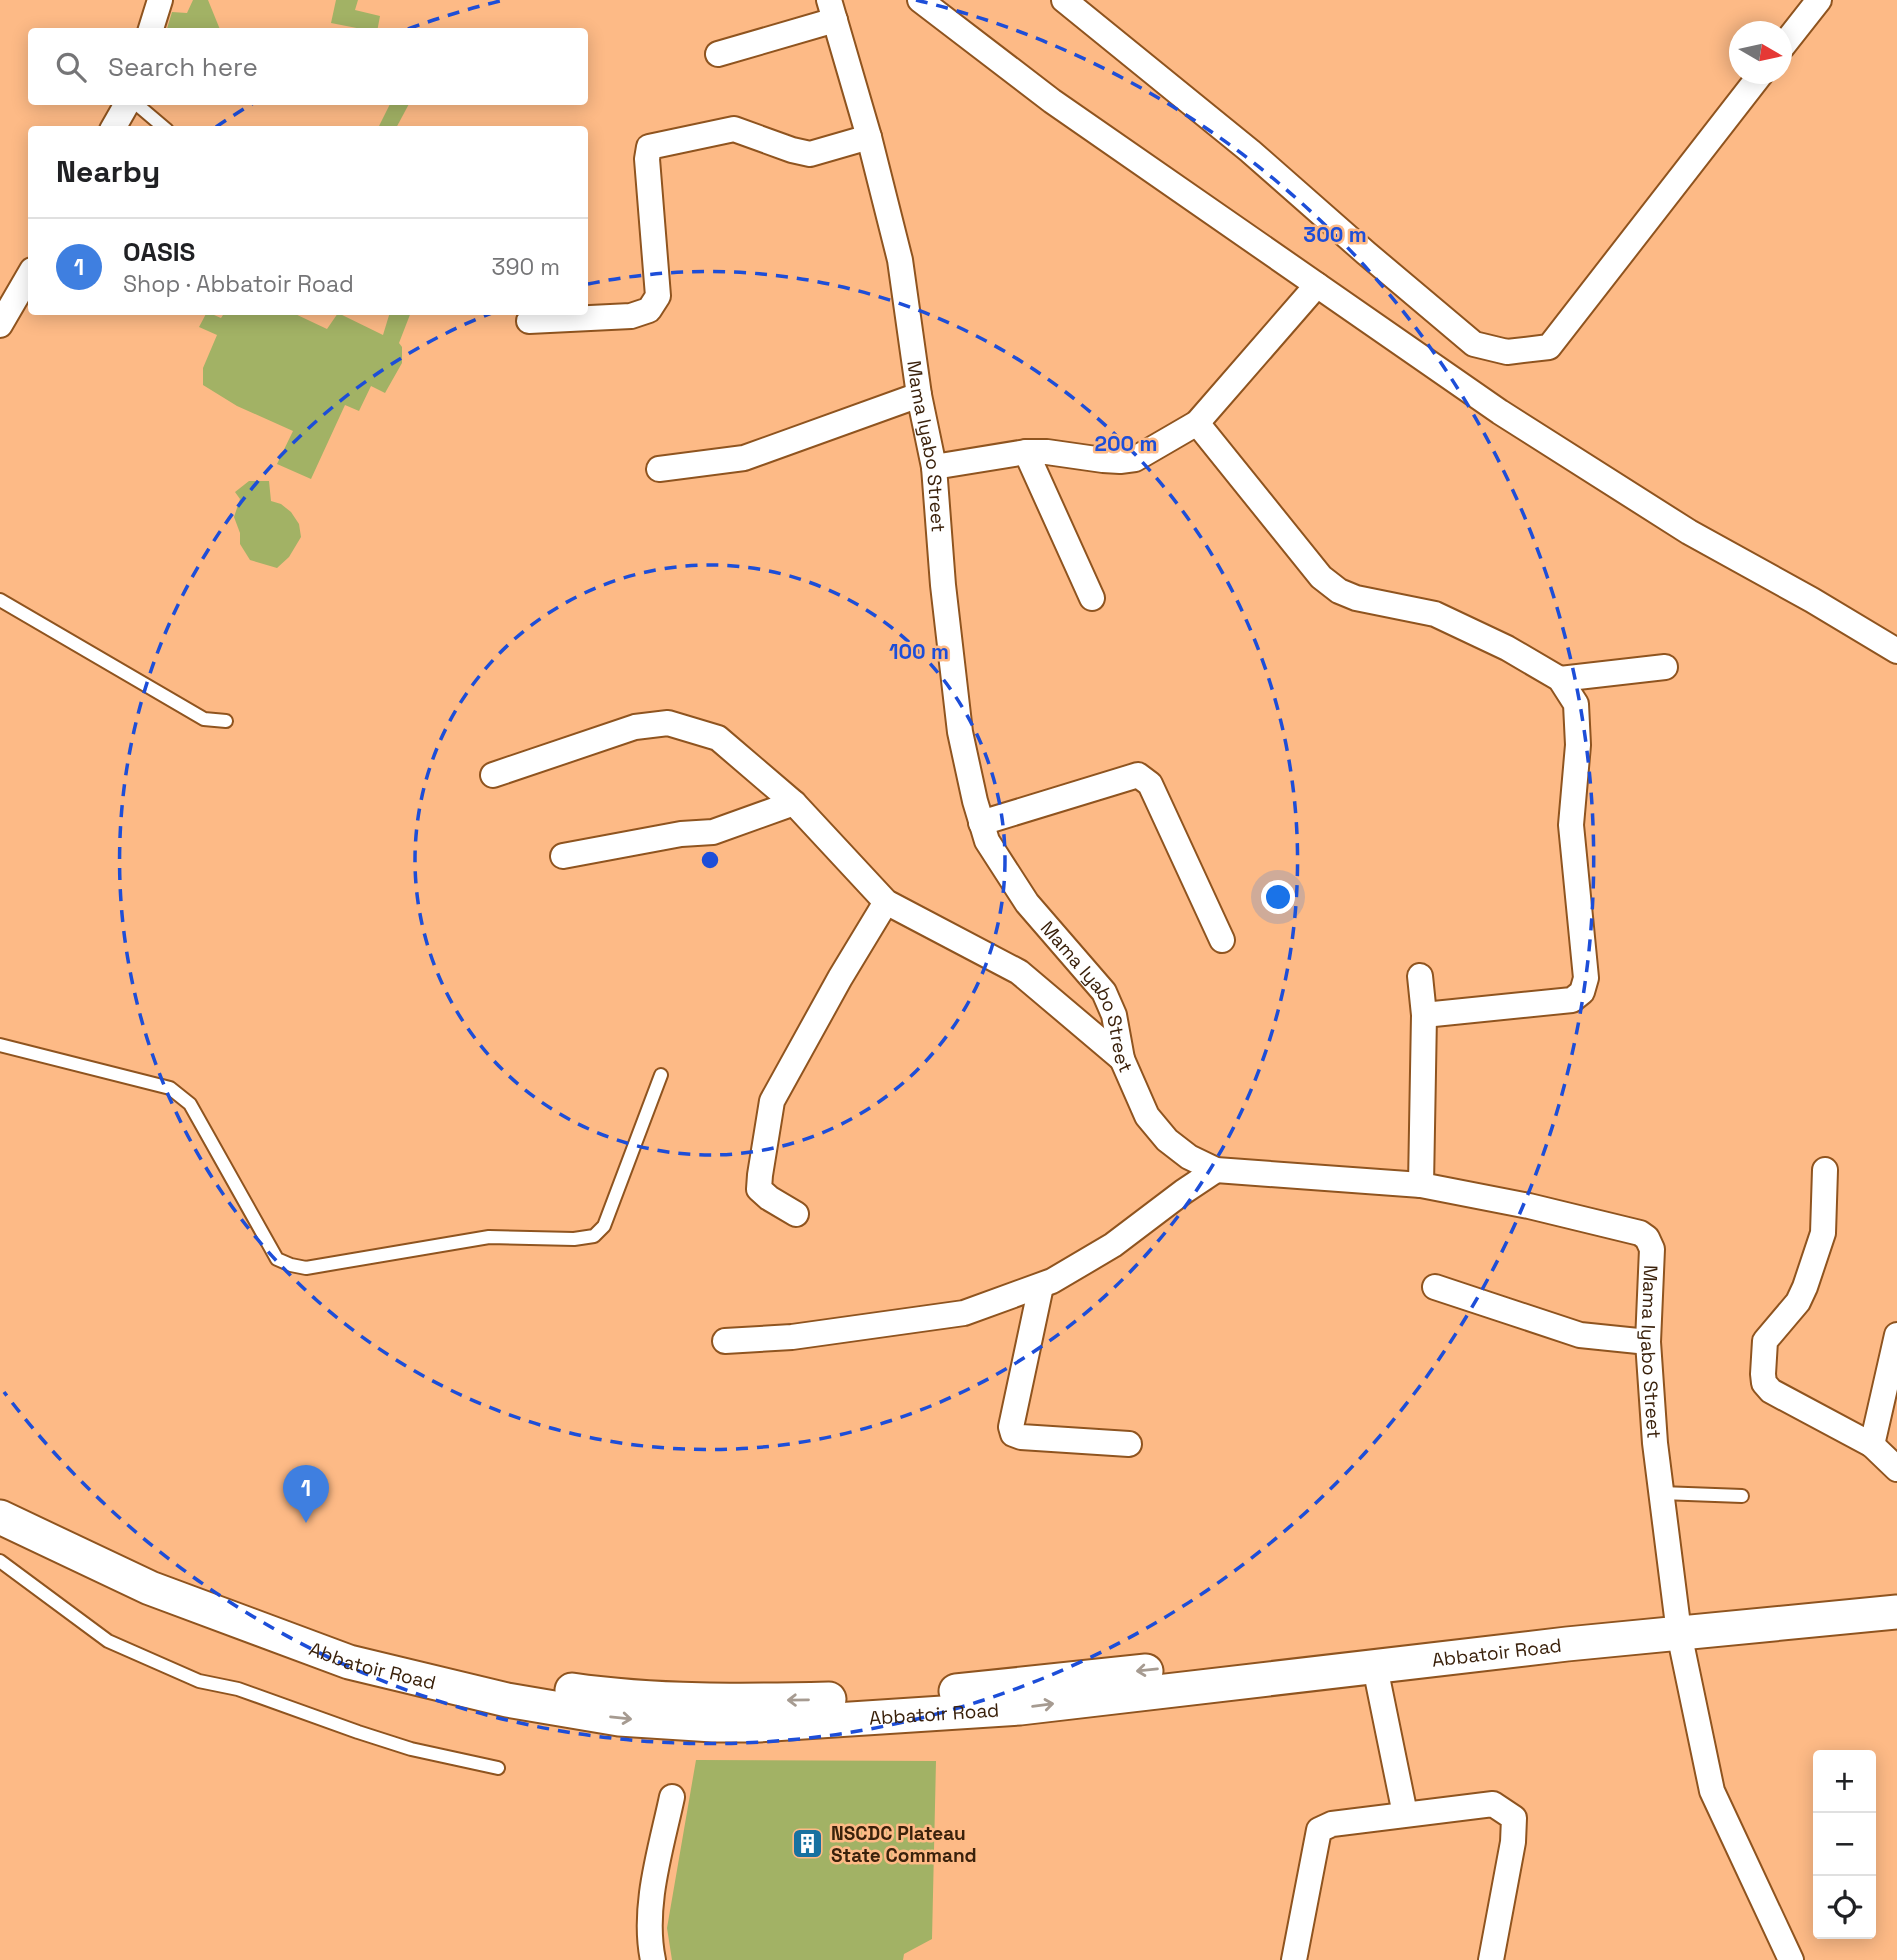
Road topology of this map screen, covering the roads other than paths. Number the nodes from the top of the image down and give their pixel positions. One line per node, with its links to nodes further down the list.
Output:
1 (160, 0): 7 (street)
2 (920, 0): 17 (street)
3 (1064, 0): 6 (street)
4 (1819, 0): 8 (street)
5 (832, 10): 9 (street); 15 (street, Mama Iyabo Street)
6 (1081, 10): 10 (street)
7 (151, 28)
8 (1792, 34)
9 (718, 54)
10 (1753, 84)
11 (126, 105): 13 (street)
12 (138, 105): 14 (lane)
13 (114, 126)
14 (162, 126)
15 (869, 137): 18 (street); 20 (street, Mama Iyabo Street)
16 (28, 277): 19 (street)
17 (1317, 285): 21 (street); 27 (street)
18 (529, 321)
19 (0, 325)
20 (919, 395): 23 (street, Mama Iyabo Street); 24 (street)
21 (1197, 423): 22 (street); 29 (street)
22 (1026, 452): 23 (street); 25 (street)
23 (934, 467): 33 (street, Mama Iyabo Street)
24 (659, 469)
25 (1092, 598)
26 (0, 600): 30 (lane)
27 (1897, 651)
28 (1665, 667): 29 (street)
29 (1560, 679): 38 (street)
30 (226, 722)
31 (493, 775): 32 (street)
32 (794, 803): 34 (street); 35 (street)
33 (981, 823): 36 (street); 40 (street, Mama Iyabo Street)
34 (563, 856)
35 (886, 902): 40 (street); 45 (street)
36 (1222, 940)
37 (1420, 976): 38 (street)
38 (1424, 1015): 44 (street)
39 (0, 1045): 41 (lane)
40 (1122, 1059): 42 (street, Mama Iyabo Street)
41 (661, 1075)
42 (1216, 1170): 44 (street, Mama Iyabo Street); 46 (street)
43 (1825, 1170): 52 (street)
44 (1421, 1185): 50 (street, Mama Iyabo Street)
45 (796, 1214)
46 (1041, 1286): 49 (street); 51 (street)
47 (1435, 1287): 50 (street)
48 (1897, 1335): 52 (street)
49 (725, 1341)
50 (1648, 1342): 54 (street, Mama Iyabo Street)
51 (1129, 1444)
52 (1872, 1445): 53 (street)
53 (1897, 1469)
54 (1661, 1493): 56 (lane); 61 (street, Mama Iyabo Street)
55 (0, 1496): 61 (street, Abbatoir Road, one-way to 55)
56 (1742, 1496)
57 (0, 1517): 62 (street, Abbatoir Road, one-way to 62)
58 (0, 1561): 63 (lane)
59 (1897, 1595): 61 (street, Abbatoir Road)
60 (1897, 1612): 61 (street, Abbatoir Road)
61 (1678, 1626): 62 (street, Abbatoir Road); 69 (street, Mama Iyabo Street)
62 (1376, 1667): 65 (street)
63 (498, 1768)
64 (672, 1797): 66 (street)
65 (1405, 1814): 67 (street); 68 (street)
66 (653, 1960)
67 (1294, 1960)
68 (1491, 1960)
69 (1791, 1960)

